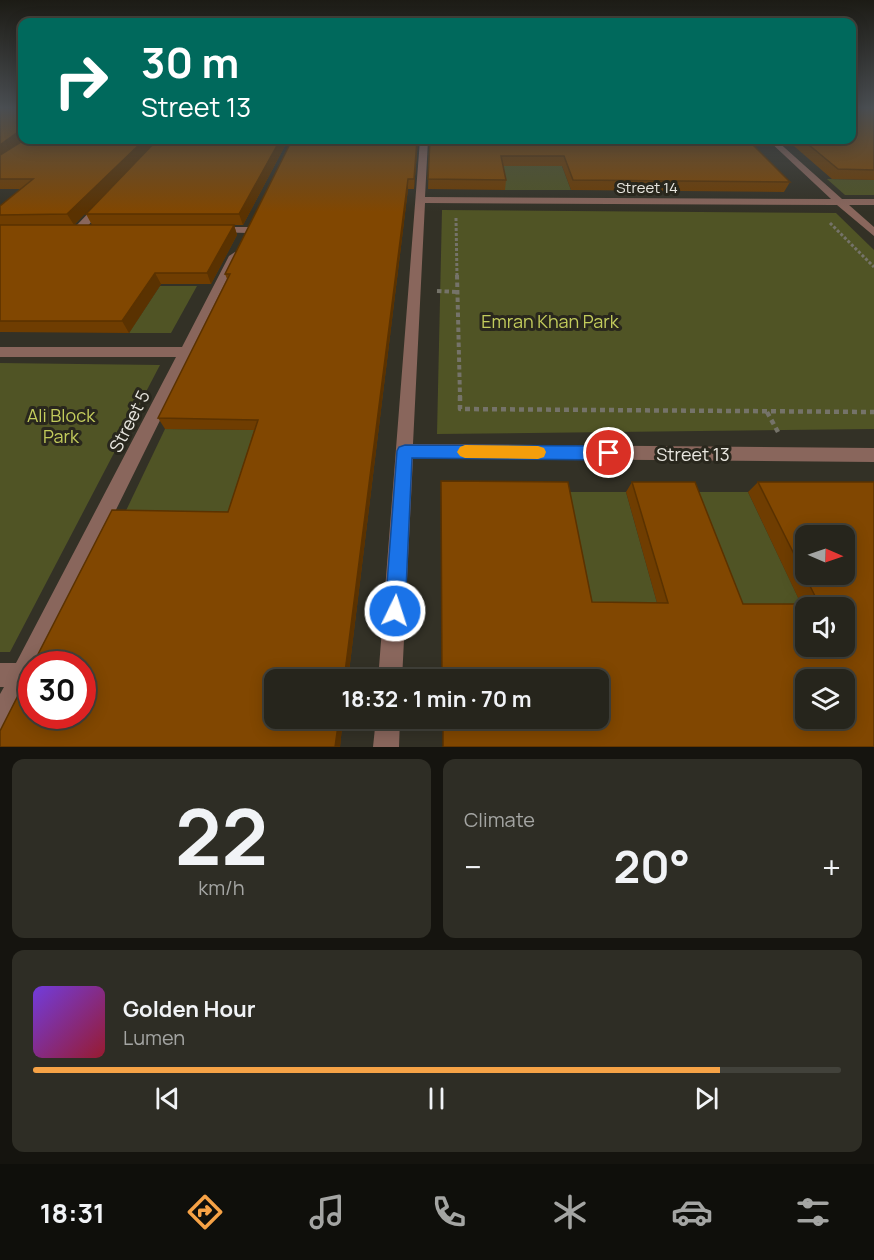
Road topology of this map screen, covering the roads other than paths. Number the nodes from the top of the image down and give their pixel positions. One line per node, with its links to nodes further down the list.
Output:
1 (424, 144): 4 (street)
2 (776, 144): 6 (street)
3 (109, 197): 7 (street)
4 (421, 200): 6 (street, Street 14); 12 (street)
5 (874, 202): 6 (street, Street 14)
6 (841, 203): 9 (street)
7 (100, 230)
8 (203, 230): 11 (street, Street 5)
9 (874, 233)
10 (0, 352): 11 (street)
11 (186, 352): 15 (street, Street 5)
12 (405, 451): 13 (street, Street 13); 14 (street)
13 (874, 455)
14 (391, 669)
15 (11, 675): 16 (street, Street 5)
16 (0, 719)
17 (387, 729): 18 (street)
18 (386, 747)

